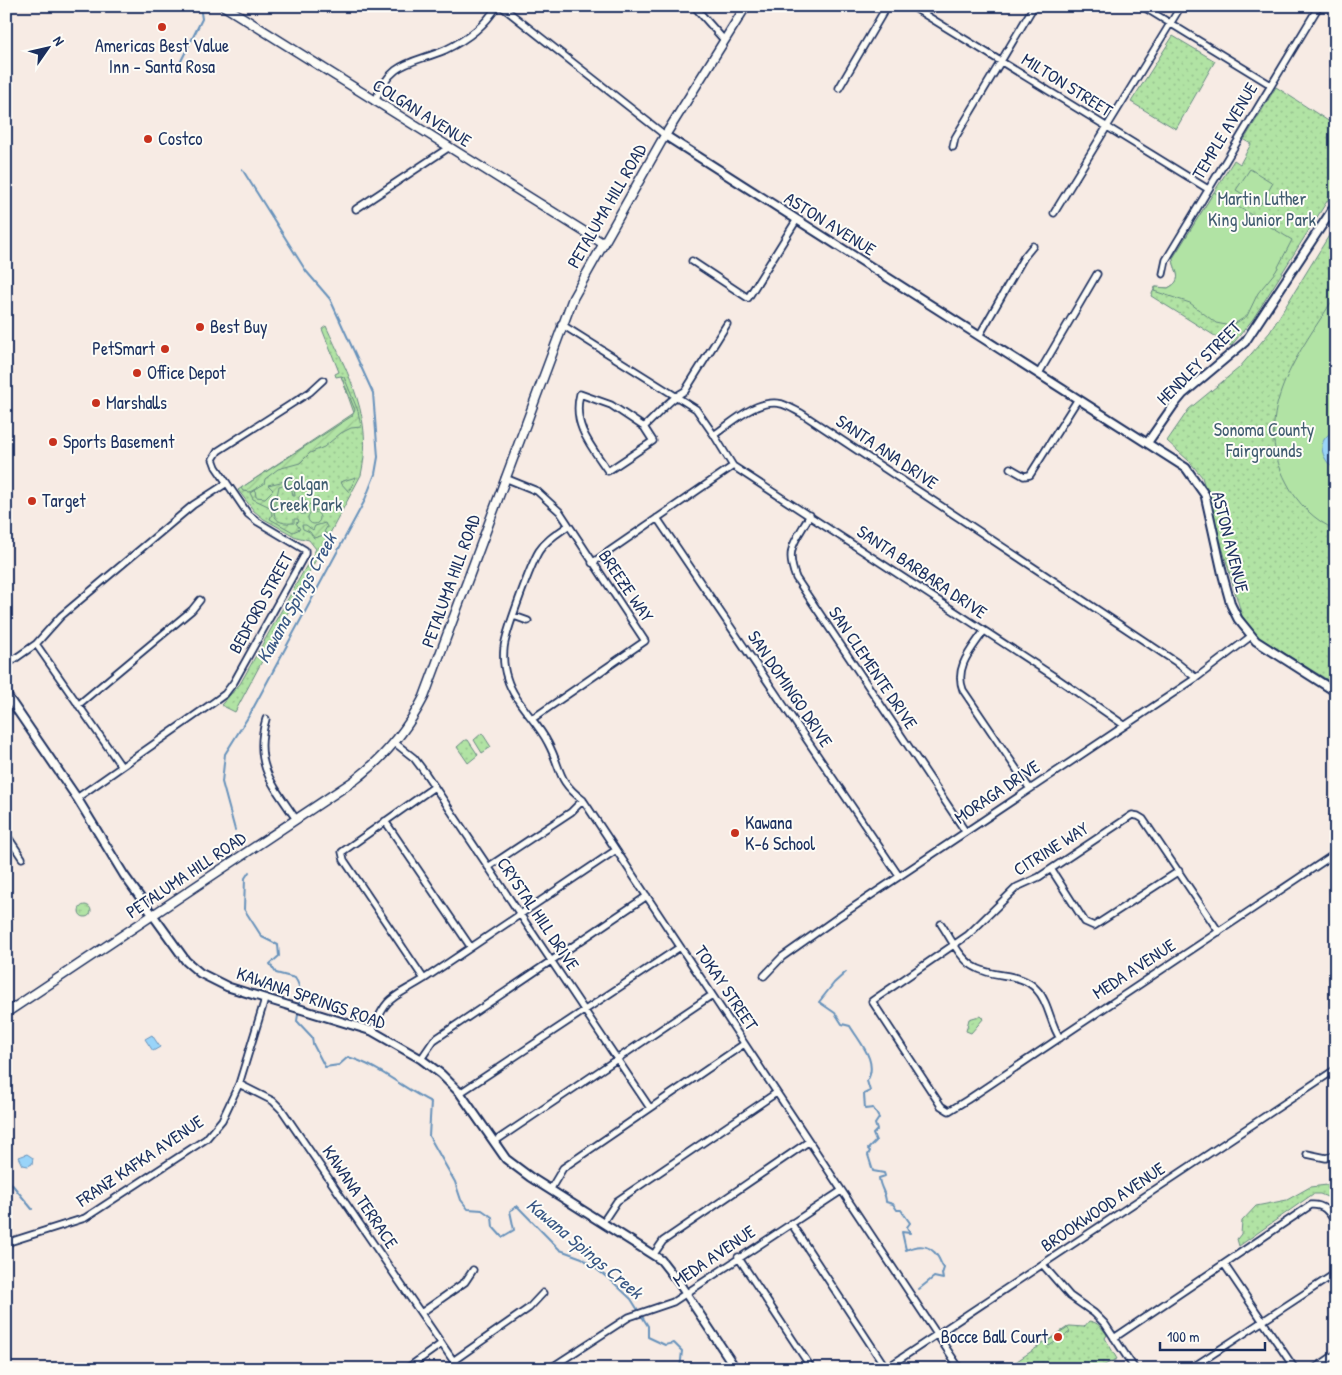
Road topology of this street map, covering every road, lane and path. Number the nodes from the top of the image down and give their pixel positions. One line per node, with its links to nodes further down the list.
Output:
1 (224, 6): 16 (main road, COLGAN AVENUE)
2 (499, 6): 16 (street); 18 (street)
3 (694, 6): 12 (street)
4 (746, 6): 12 (main road, PETALUMA HILL ROAD)
5 (888, 6): 15 (street)
6 (911, 6): 13 (street, MILTON STREET)
7 (1034, 6): 13 (street)
8 (1142, 6): 11 (street)
9 (1181, 6): 11 (street)
10 (1319, 6): 14 (street, TEMPLE AVENUE)
11 (1170, 23): 14 (street); 17 (street)
12 (724, 40): 18 (main road, PETALUMA HILL ROAD)
13 (1000, 61): 17 (street, MILTON STREET); 19 (street)
14 (1271, 85): 21 (street, TEMPLE AVENUE)
15 (839, 88)
16 (375, 102): 20 (main road, COLGAN AVENUE)
17 (1107, 127): 21 (street, MILTON STREET); 24 (street)
18 (666, 136): 25 (street, ASTON AVENUE); 26 (main road, PETALUMA HILL ROAD)
19 (953, 147)
20 (448, 148): 23 (street); 26 (main road, COLGAN AVENUE)
21 (1208, 189): 30 (street, TEMPLE AVENUE)
22 (1336, 204): 40 (street, HENDLEY STREET)
23 (356, 209)
24 (1054, 213)
25 (796, 221): 28 (street); 33 (street, ASTON AVENUE)
26 (604, 244): 31 (main road, PETALUMA HILL ROAD)
27 (1033, 246): 33 (street)
28 (692, 261)
29 (1096, 274): 34 (street)
30 (1163, 274)
31 (561, 324): 36 (street); 43 (main road, PETALUMA HILL ROAD)
32 (727, 324): 36 (street)
33 (979, 336): 34 (street, ASTON AVENUE)
34 (1039, 373): 37 (street, ASTON AVENUE)
35 (323, 380): 44 (street, BEDFORD STREET)
36 (676, 395): 38 (street); 39 (street)
37 (1078, 399): 40 (street, ASTON AVENUE); 42 (street)
38 (644, 427): 38 (street)
39 (714, 435): 41 (street, SANTA BARBARA DRIVE); 56 (street, SANTA ANA DRIVE)
40 (1148, 442): 53 (street, ASTON AVENUE)
41 (733, 466): 45 (street, SANTA BARBARA DRIVE); 46 (street)
42 (1010, 468)
43 (504, 478): 47 (street, BREEZE WAY); 63 (main road, PETALUMA HILL ROAD)
44 (227, 483): 54 (street); 64 (street, BEDFORD STREET)
45 (810, 515): 52 (street, SANTA BARBARA DRIVE); 71 (street, SAN CLEMENTE DRIVE)
46 (657, 518): 48 (street); 79 (street, SAN DOMINGO DRIVE)
47 (568, 526): 48 (street, BREEZE WAY); 50 (street, TOKAY STREET)
48 (592, 563): 60 (street, BREEZE WAY)
49 (200, 600): 59 (street)
50 (514, 616): 51 (street); 60 (street, TOKAY STREET)
51 (528, 621)
52 (984, 630): 62 (street, SANTA BARBARA DRIVE); 66 (street)
53 (1250, 637): 56 (street, MORAGA DRIVE); 57 (street, ASTON AVENUE)
54 (36, 644): 55 (street); 59 (street)
55 (6, 666)
56 (1196, 678): 62 (street, MORAGA DRIVE)
57 (1336, 692)
58 (6, 694): 67 (street, KAWANA SPRINGS ROAD)
59 (78, 705): 64 (street)
60 (532, 718): 68 (street, TOKAY STREET)
61 (266, 719): 69 (street)
62 (1124, 725): 66 (street, MORAGA DRIVE)
63 (395, 743): 65 (street, CRYSTAL HILL DRIVE); 69 (main road, PETALUMA HILL ROAD)
64 (121, 766): 67 (street, BEDFORD STREET)
65 (434, 787): 70 (street); 76 (street, CRYSTAL HILL DRIVE)
66 (1030, 789): 71 (street, MORAGA DRIVE)
67 (77, 798): 82 (street, KAWANA SPRINGS ROAD)
68 (583, 800): 73 (street, TOKAY STREET); 76 (street)
69 (296, 819): 82 (main road, PETALUMA HILL ROAD)
70 (385, 821): 86 (street); 90 (street)
71 (965, 831): 79 (street, MORAGA DRIVE)
72 (6, 834): 75 (street)
73 (616, 850): 80 (street, TOKAY STREET); 81 (street)
74 (1336, 853): 84 (street, MEDA AVENUE)
75 (22, 858)
76 (488, 867): 81 (street, CRYSTAL HILL DRIVE)
77 (1050, 869): 78 (street, CITRINE WAY); 78 (street); 85 (street, CITRINE WAY)
78 (1179, 871): 84 (street, CITRINE WAY)
79 (899, 876): 89 (street, MORAGA DRIVE)
80 (647, 896): 87 (street, TOKAY STREET); 88 (street)
81 (519, 914): 86 (street); 88 (street, CRYSTAL HILL DRIVE)
82 (153, 917): 92 (street, KAWANA SPRINGS ROAD); 94 (main road, PETALUMA HILL ROAD)
83 (941, 924): 85 (street)
84 (1219, 932): 96 (street, MEDA AVENUE)
85 (954, 944): 96 (street); 105 (street, CITRINE WAY)
86 (470, 946): 90 (street)
87 (680, 947): 91 (street, TOKAY STREET); 93 (street)
88 (551, 961): 93 (street, CRYSTAL HILL DRIVE); 99 (street)
89 (764, 976)
90 (424, 979): 95 (street)
91 (712, 995): 97 (street, TOKAY STREET); 98 (street)
92 (265, 999): 95 (street, KAWANA SPRINGS ROAD); 101 (street, FRANZ KAFKA AVENUE)
93 (584, 1011): 98 (street, CRYSTAL HILL DRIVE); 102 (street)
94 (6, 1014)
95 (372, 1032): 99 (street, KAWANA SPRINGS ROAD)
96 (1060, 1038): 105 (street, MEDA AVENUE)
97 (744, 1044): 103 (street, TOKAY STREET); 104 (street)
98 (616, 1058): 104 (street, CRYSTAL HILL DRIVE); 106 (street)
99 (421, 1059): 102 (street, KAWANA SPRINGS ROAD)
100 (1336, 1069): 119 (street, BROOKWOOD AVENUE)
101 (239, 1084): 115 (street, FRANZ KAFKA AVENUE); 124 (street, KAWANA TERRACE)
102 (460, 1093): 106 (street, KAWANA SPRINGS ROAD)
103 (776, 1093): 107 (street, TOKAY STREET); 112 (street)
104 (650, 1108): 110 (street)
105 (949, 1111)
106 (494, 1142): 110 (street, KAWANA SPRINGS ROAD)
107 (808, 1142): 111 (street, TOKAY STREET); 116 (street)
108 (1307, 1154): 109 (street)
109 (1336, 1155)
110 (550, 1190): 112 (street, KAWANA SPRINGS ROAD)
111 (841, 1191): 113 (street, MEDA AVENUE); 126 (street, TOKAY STREET)
112 (603, 1222): 116 (street, KAWANA SPRINGS ROAD)
113 (791, 1223): 117 (street, MEDA AVENUE); 131 (street)
114 (1336, 1223): 118 (street)
115 (6, 1243)
116 (654, 1254): 123 (street, KAWANA SPRINGS ROAD)
117 (738, 1257): 123 (street, MEDA AVENUE); 136 (street)
118 (1224, 1264): 125 (street); 127 (street)
119 (1043, 1265): 126 (street, BROOKWOOD AVENUE); 127 (street)
120 (473, 1270): 124 (street)
121 (1336, 1273): 125 (street)
122 (543, 1293): 130 (street)
123 (686, 1293): 134 (street, MEDA AVENUE); 135 (street, KAWANA SPRINGS ROAD)
124 (421, 1312): 128 (street, KAWANA TERRACE)
125 (1263, 1321): 139 (street); 140 (street)
126 (937, 1336): 131 (street, BROOKWOOD AVENUE); 137 (street, TOKAY STREET)
127 (1114, 1338): 138 (street)
128 (441, 1344): 130 (street, KAWANA TERRACE); 132 (street)
129 (1336, 1354): 141 (street)
130 (453, 1361): 133 (street, KAWANA TERRACE)
131 (886, 1368)
132 (406, 1369)
133 (459, 1369)
134 (549, 1369)
135 (736, 1369)
136 (812, 1369)
137 (960, 1369)
138 (1135, 1369)
139 (1190, 1369)
140 (1294, 1369)
141 (1314, 1369)

